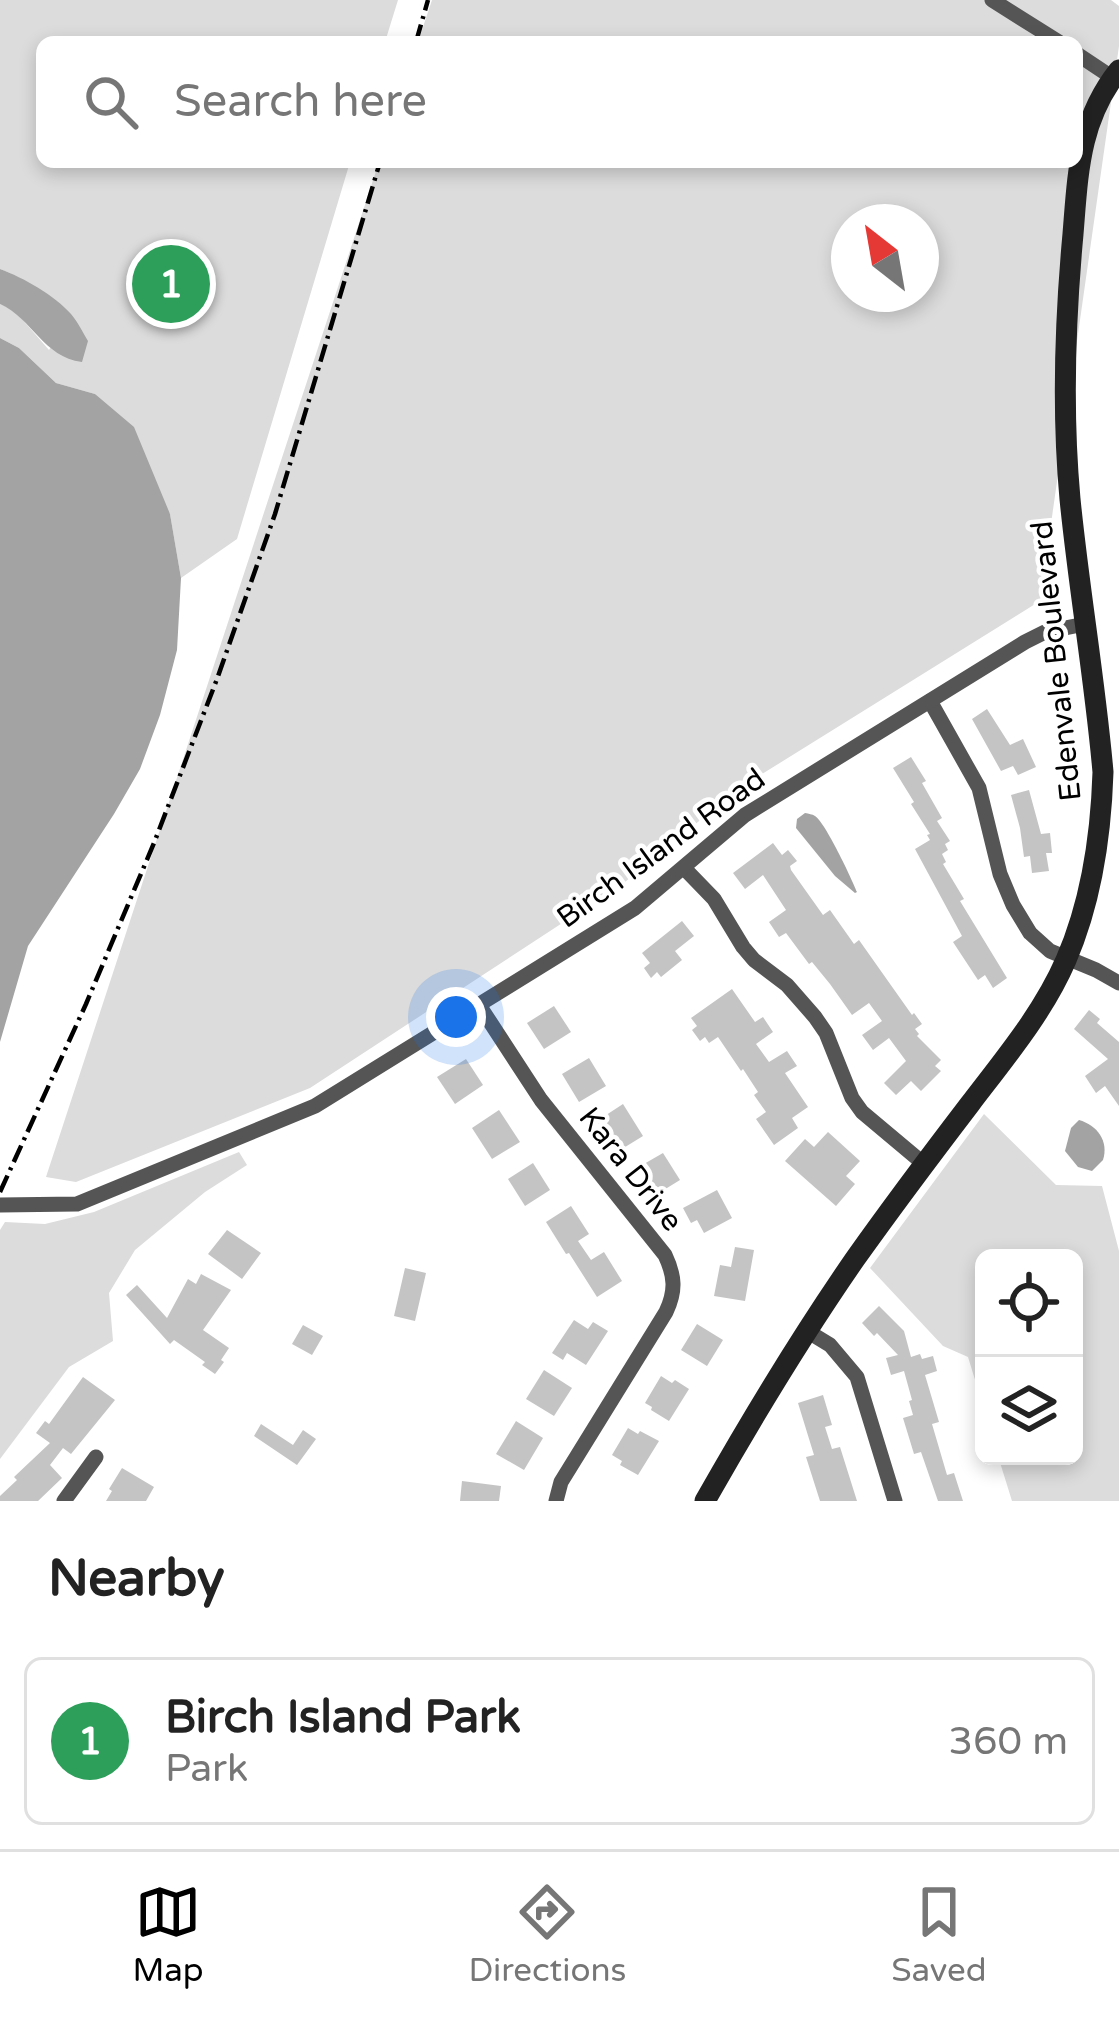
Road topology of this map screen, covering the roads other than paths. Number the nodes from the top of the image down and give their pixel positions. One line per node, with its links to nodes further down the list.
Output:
1 (992, 0): 2 (street)
2 (1049, 36)
3 (1083, 57): 4 (street)
4 (1116, 74): 5 (street, Edenvale Boulevard)
5 (1083, 136)
6 (1080, 168): 7 (street, Edenvale Boulevard)
7 (1085, 624): 8 (street, Birch Island Road); 10 (street, Edenvale Boulevard)
8 (930, 701): 9 (street, Birch Island Road); 10 (street)
9 (684, 868): 12 (street, Birch Island Road); 13 (street)
10 (1066, 959): 11 (street); 13 (street, Edenvale Boulevard)
11 (1119, 983)
12 (479, 1005): 14 (street, Birch Island Road); 18 (street, Kara Drive)
13 (924, 1164): 15 (street, Edenvale Boulevard)
14 (0, 1205)
15 (807, 1330): 19 (street, Edenvale Boulevard); 20 (street)
16 (96, 1457): 17 (street)
17 (64, 1501)
18 (556, 1501)
19 (705, 1501)
20 (895, 1501)

